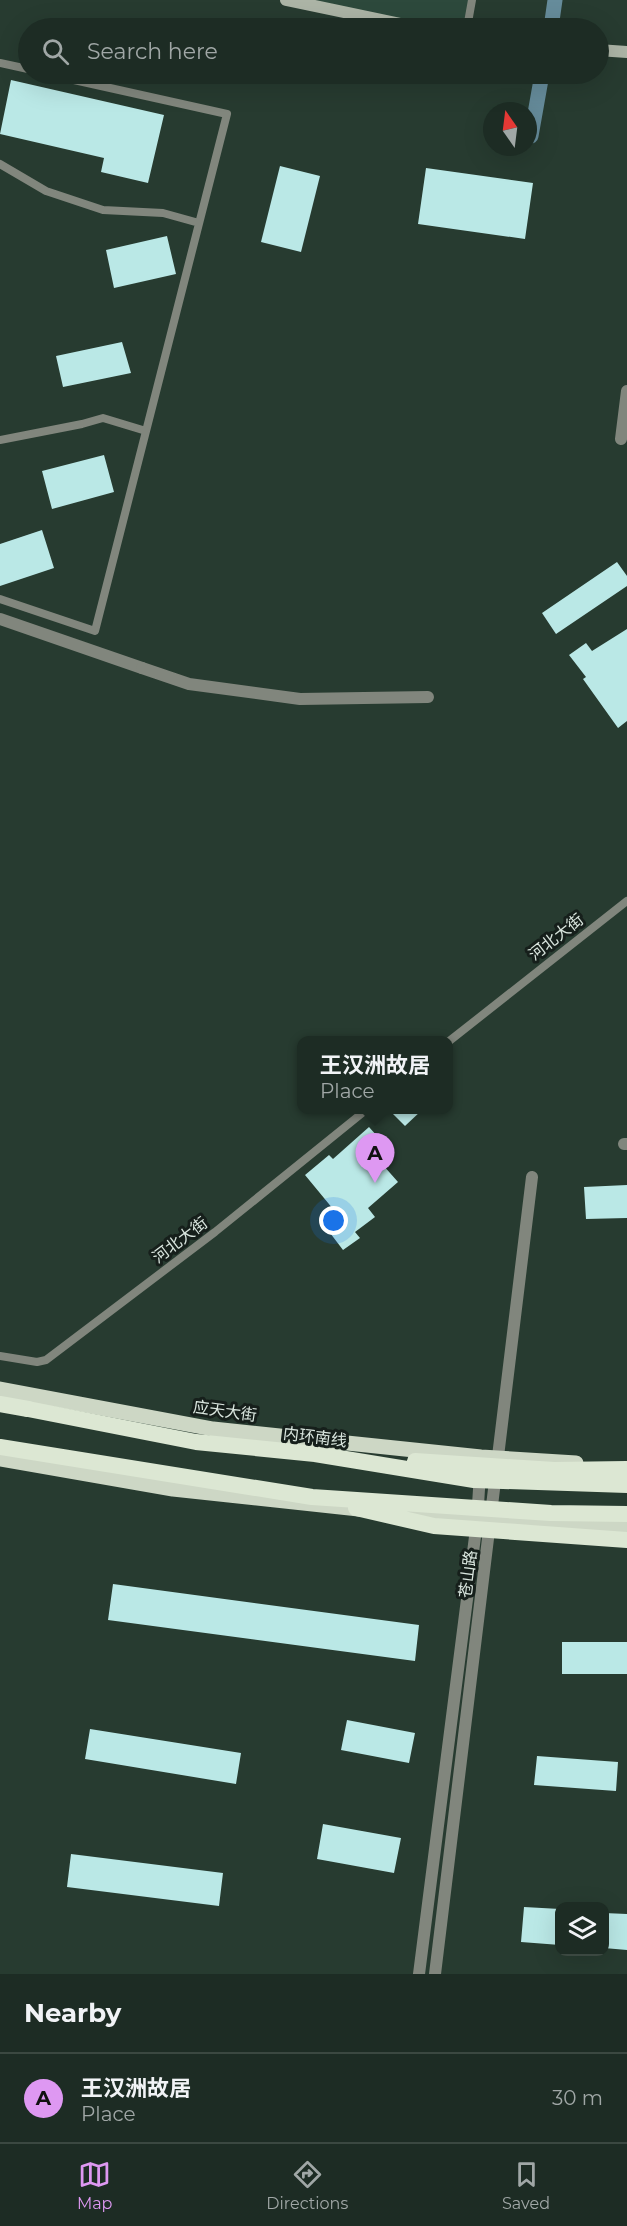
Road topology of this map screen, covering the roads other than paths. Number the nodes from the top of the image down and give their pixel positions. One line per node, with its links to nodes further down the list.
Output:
1 (286, 0): 3 (main road)
2 (472, 0): 4 (lane)
3 (372, 18)
4 (469, 18)
5 (609, 51): 6 (main road)
6 (627, 52)
7 (0, 63): 8 (lane)
8 (18, 67)
9 (92, 84): 11 (lane)
10 (0, 164): 11 (lane)
11 (199, 223): 13 (lane)
12 (627, 391): 14 (street)
13 (146, 431): 15 (lane); 16 (lane)
14 (621, 439)
15 (0, 440)
16 (0, 599)
17 (0, 619): 18 (street)
18 (428, 697)
19 (627, 901): 20 (lane, 河北大街)
20 (453, 1038)
21 (361, 1114): 23 (lane, 河北大街)
22 (532, 1177): 29 (street, 苍山路)
23 (0, 1356)
24 (0, 1389): 28 (main road, 应天大街)
25 (0, 1404): 27 (highway, 内环南线, bridge)
26 (0, 1447): 33 (highway, bridge)
27 (315, 1454): 31 (highway, bridge); 32 (highway, 内环南线, bridge)
28 (481, 1457): 29 (main road, 应天大街); 35 (street, 苍山路)
29 (498, 1457): 31 (main road, 应天大街); 35 (street, 苍山路)
30 (0, 1459): 35 (main road)
31 (627, 1468)
32 (627, 1485)
33 (312, 1497): 34 (highway, bridge); 37 (highway, bridge)
34 (627, 1514)
35 (484, 1522): 36 (main road); 38 (street, 苍山路); 39 (street, 苍山路)
36 (627, 1526)
37 (627, 1540)
38 (419, 1974)
39 (435, 1974)

